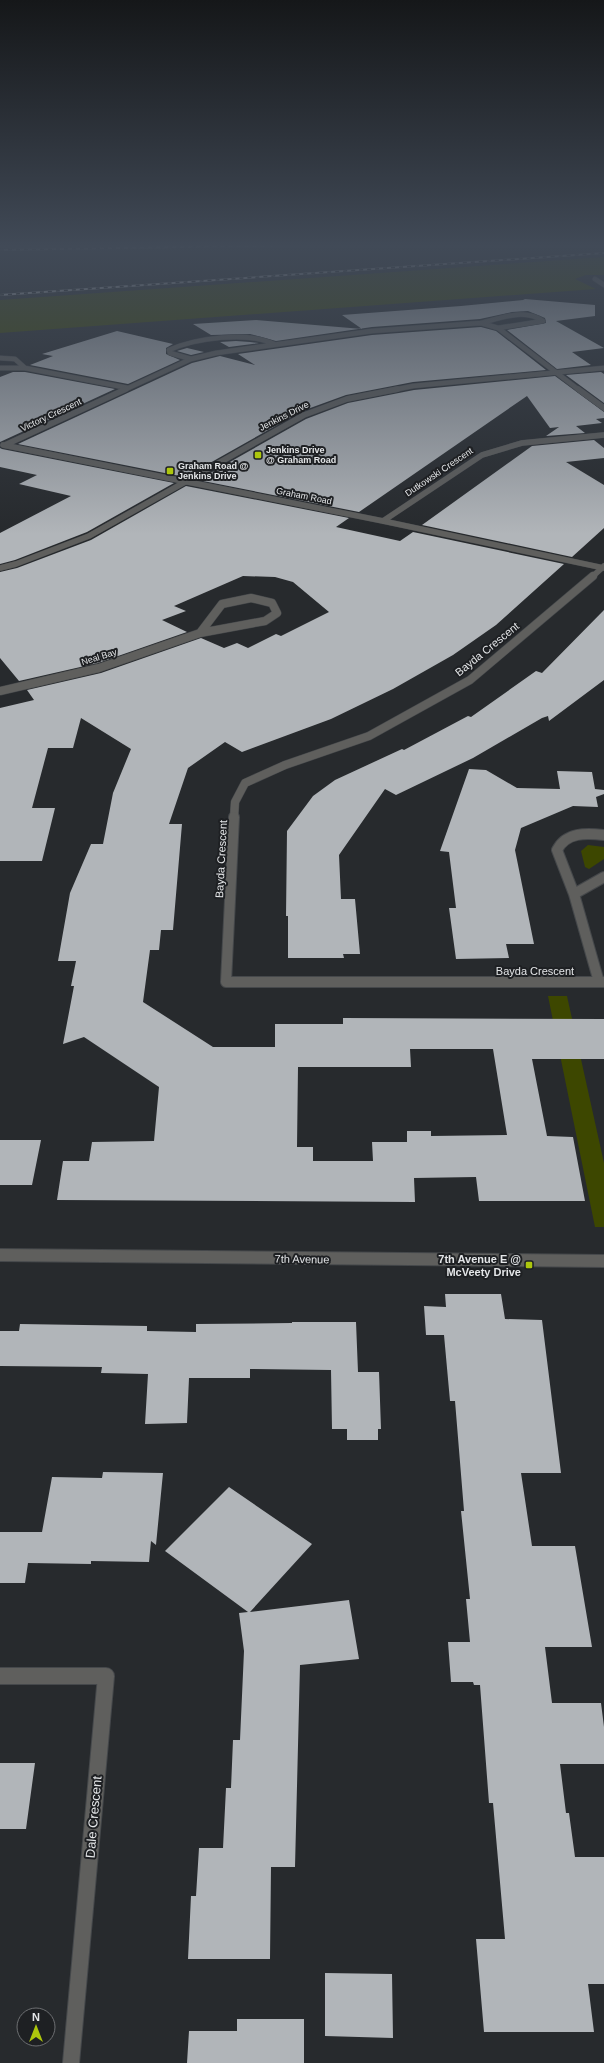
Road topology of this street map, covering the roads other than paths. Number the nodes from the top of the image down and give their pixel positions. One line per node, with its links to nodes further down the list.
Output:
1 (211, 341): 7 (street, Victory Crescent)
2 (270, 341): 5 (street, Victory Crescent)
3 (295, 341): 5 (street, Victory Crescent)
4 (515, 341): 11 (street, Victory Crescent)
5 (275, 344): 7 (street, Victory Crescent)
6 (0, 358): 9 (street)
7 (190, 359): 12 (street, Victory Crescent)
8 (0, 368): 9 (street)
9 (25, 368): 12 (street)
10 (604, 368): 11 (street, Jenkins Drive)
11 (554, 372): 13 (street); 16 (street, Jenkins Drive)
12 (128, 388): 15 (street, Victory Crescent)
13 (604, 408)
14 (604, 435): 17 (street, Dutkowski Crescent)
15 (2, 444): 16 (street, Graham Road)
16 (184, 481): 17 (street, Graham Road); 19 (street, Jenkins Drive)
17 (384, 521): 18 (street, Graham Road)
18 (603, 567): 25 (street, Bayda Crescent)
19 (0, 568)
20 (200, 633): 20 (street, Neal Bay); 21 (street, Neal Bay)
21 (0, 691)
22 (604, 835): 24 (street)
23 (604, 877): 24 (street)
24 (574, 894): 25 (street)
25 (602, 982)
26 (0, 1255): 27 (street, 7th Avenue)
27 (604, 1261)
28 (0, 1676): 29 (street, Dale Crescent)
29 (71, 2063)

